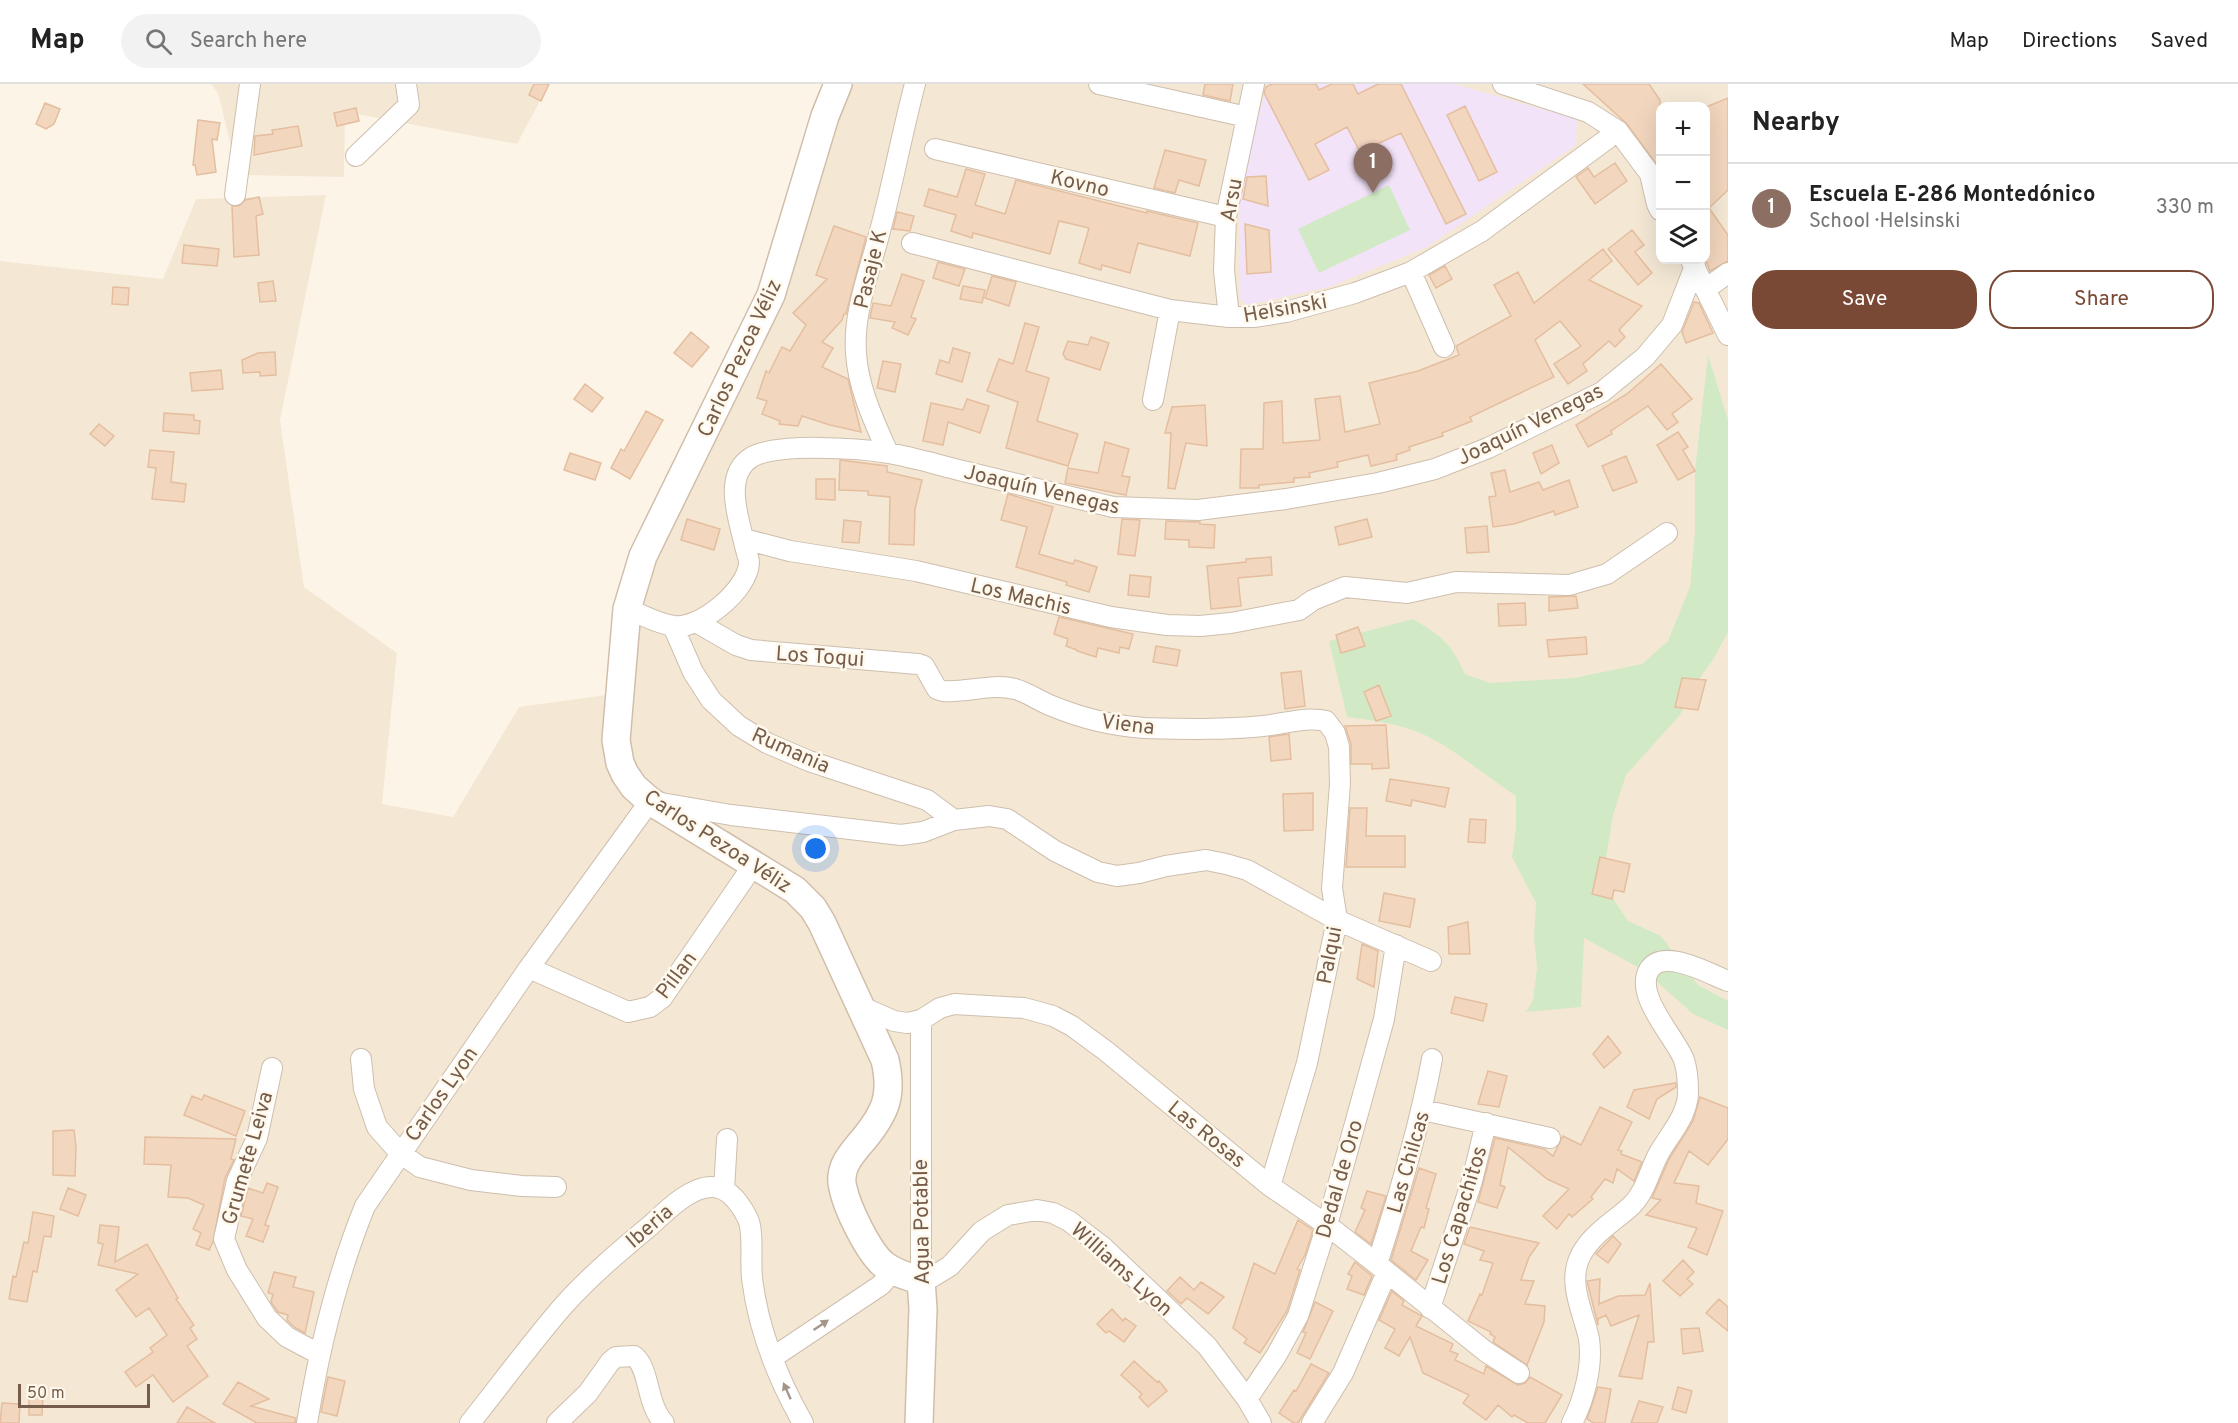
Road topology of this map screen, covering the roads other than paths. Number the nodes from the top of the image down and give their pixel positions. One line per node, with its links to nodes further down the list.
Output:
1 (250, 84): 12 (street)
2 (406, 84): 11 (street)
3 (838, 84): 29 (main road, Carlos Pezoa Véliz)
4 (915, 84): 26 (street, Pasaje K)
5 (1099, 84): 8 (street)
6 (1254, 84): 8 (street, Arsu)
7 (1503, 84): 9 (street)
8 (1247, 117): 14 (street, Arsu)
9 (1618, 131): 13 (street); 18 (street, Helsinski)
10 (934, 149): 14 (street, Kovno)
11 (356, 156)
12 (235, 195)
13 (1656, 200)
14 (1226, 217): 22 (street, Arsu)
15 (912, 243): 21 (street, Helsinski)
16 (1693, 264): 26 (street, Joaquín Venegas)
17 (1694, 264): 20 (street)
18 (1411, 272): 22 (street, Helsinski); 24 (street)
19 (1728, 273): 20 (street)
20 (1707, 288): 23 (street)
21 (1170, 310): 22 (street, Helsinski); 25 (street)
22 (1229, 317)
23 (1728, 335)
24 (1444, 347)
25 (1153, 399)
26 (888, 453): 28 (street, Joaquín Venegas)
27 (1667, 532): 28 (street, Los Machis)
28 (744, 539): 30 (street, Joaquín Venegas)
29 (627, 609): 31 (street); 34 (main road, Carlos Pezoa Véliz)
30 (696, 622): 31 (street, Joaquín Venegas); 32 (street, Los Toqui)
31 (673, 626): 35 (street, Rumania)
32 (937, 689): 33 (street, Viena)
33 (1326, 721): 37 (street, Palqui)
34 (650, 801): 35 (street); 36 (main road, Carlos Pezoa Véliz); 40 (street, Carlos Lyon)
35 (954, 820): 37 (street)
36 (754, 864): 40 (street, Pillan); 42 (main road, Carlos Pezoa Véliz)
37 (1337, 920): 38 (street); 52 (street, Palqui)
38 (1396, 945): 39 (street); 55 (street, Dedal de Oro)
39 (1431, 961)
40 (529, 968): 51 (street, Carlos Lyon)
41 (1728, 981): 72 (street)
42 (862, 1007): 43 (street, Las Rosas); 57 (main road, Carlos Pezoa Véliz)
43 (921, 1020): 52 (street, Las Rosas); 58 (street, Agua Potable)
44 (361, 1059): 51 (street)
45 (1432, 1059): 47 (street, Las Chilcas)
46 (272, 1068): 60 (street, Grumete Leiva)
47 (1423, 1110): 48 (street); 56 (street, Las Chilcas)
48 (1486, 1123): 49 (street); 59 (street, Los Capachitos)
49 (1550, 1138)
50 (727, 1139): 54 (street)
51 (400, 1153): 53 (street); 60 (street, Carlos Lyon)
52 (1270, 1186): 55 (street, Las Rosas)
53 (556, 1187)
54 (724, 1190): 61 (street); 65 (street, Iberia)
55 (1327, 1225): 56 (street, Las Rosas); 63 (street, Dedal de Oro)
56 (1382, 1268): 59 (street, Las Rosas); 71 (street, Las Chilcas)
57 (893, 1271): 58 (main road, Carlos Pezoa Véliz); 61 (street, one-way to 57)
58 (921, 1280): 63 (street, Williams Lyon); 69 (main road, Agua Potable)
59 (1430, 1308): 62 (street, Las Rosas)
60 (319, 1354): 64 (street, Carlos Lyon)
61 (772, 1358): 68 (street, one-way to 61)
62 (1519, 1373)
63 (1246, 1399): 70 (street, Williams Lyon)
64 (310, 1422)
65 (470, 1423)
66 (557, 1423): 67 (street)
67 (664, 1423)
68 (803, 1423)
69 (919, 1423)
70 (1261, 1423)
71 (1312, 1423)
72 (1572, 1423)

